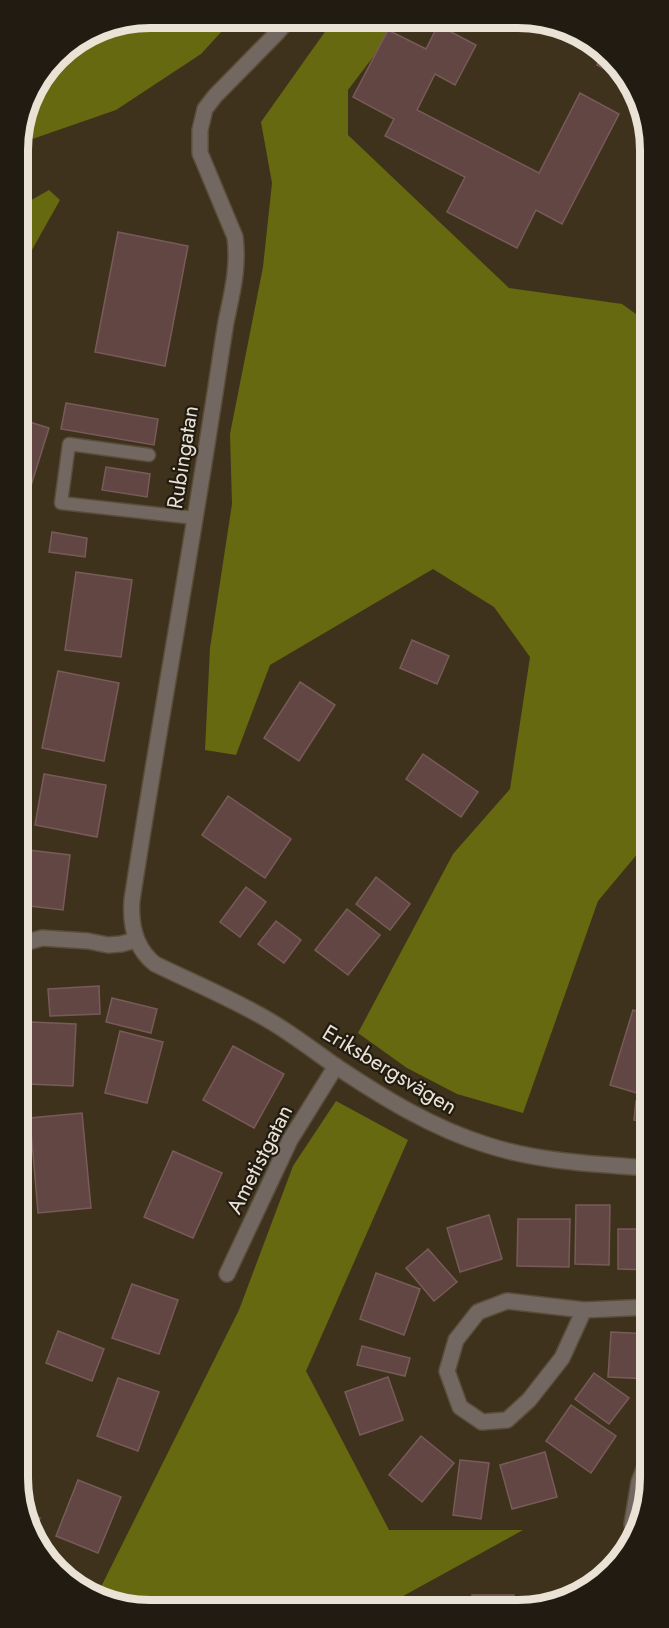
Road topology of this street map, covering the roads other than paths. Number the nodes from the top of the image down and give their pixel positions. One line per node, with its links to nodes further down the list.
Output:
1 (281, 28): 3 (street, Rubingatan)
2 (149, 455): 3 (lane)
3 (195, 519): 4 (street, Rubingatan)
4 (136, 940): 5 (street); 6 (street, Eriksbergsvägen)
5 (28, 942)
6 (336, 1066): 7 (street, Eriksbergsvägen); 8 (street, Ametistgatan)
7 (640, 1167)
8 (227, 1274)
9 (640, 1307): 10 (street)
10 (584, 1310): 10 (street)
11 (640, 1479): 12 (street)
12 (633, 1518)

